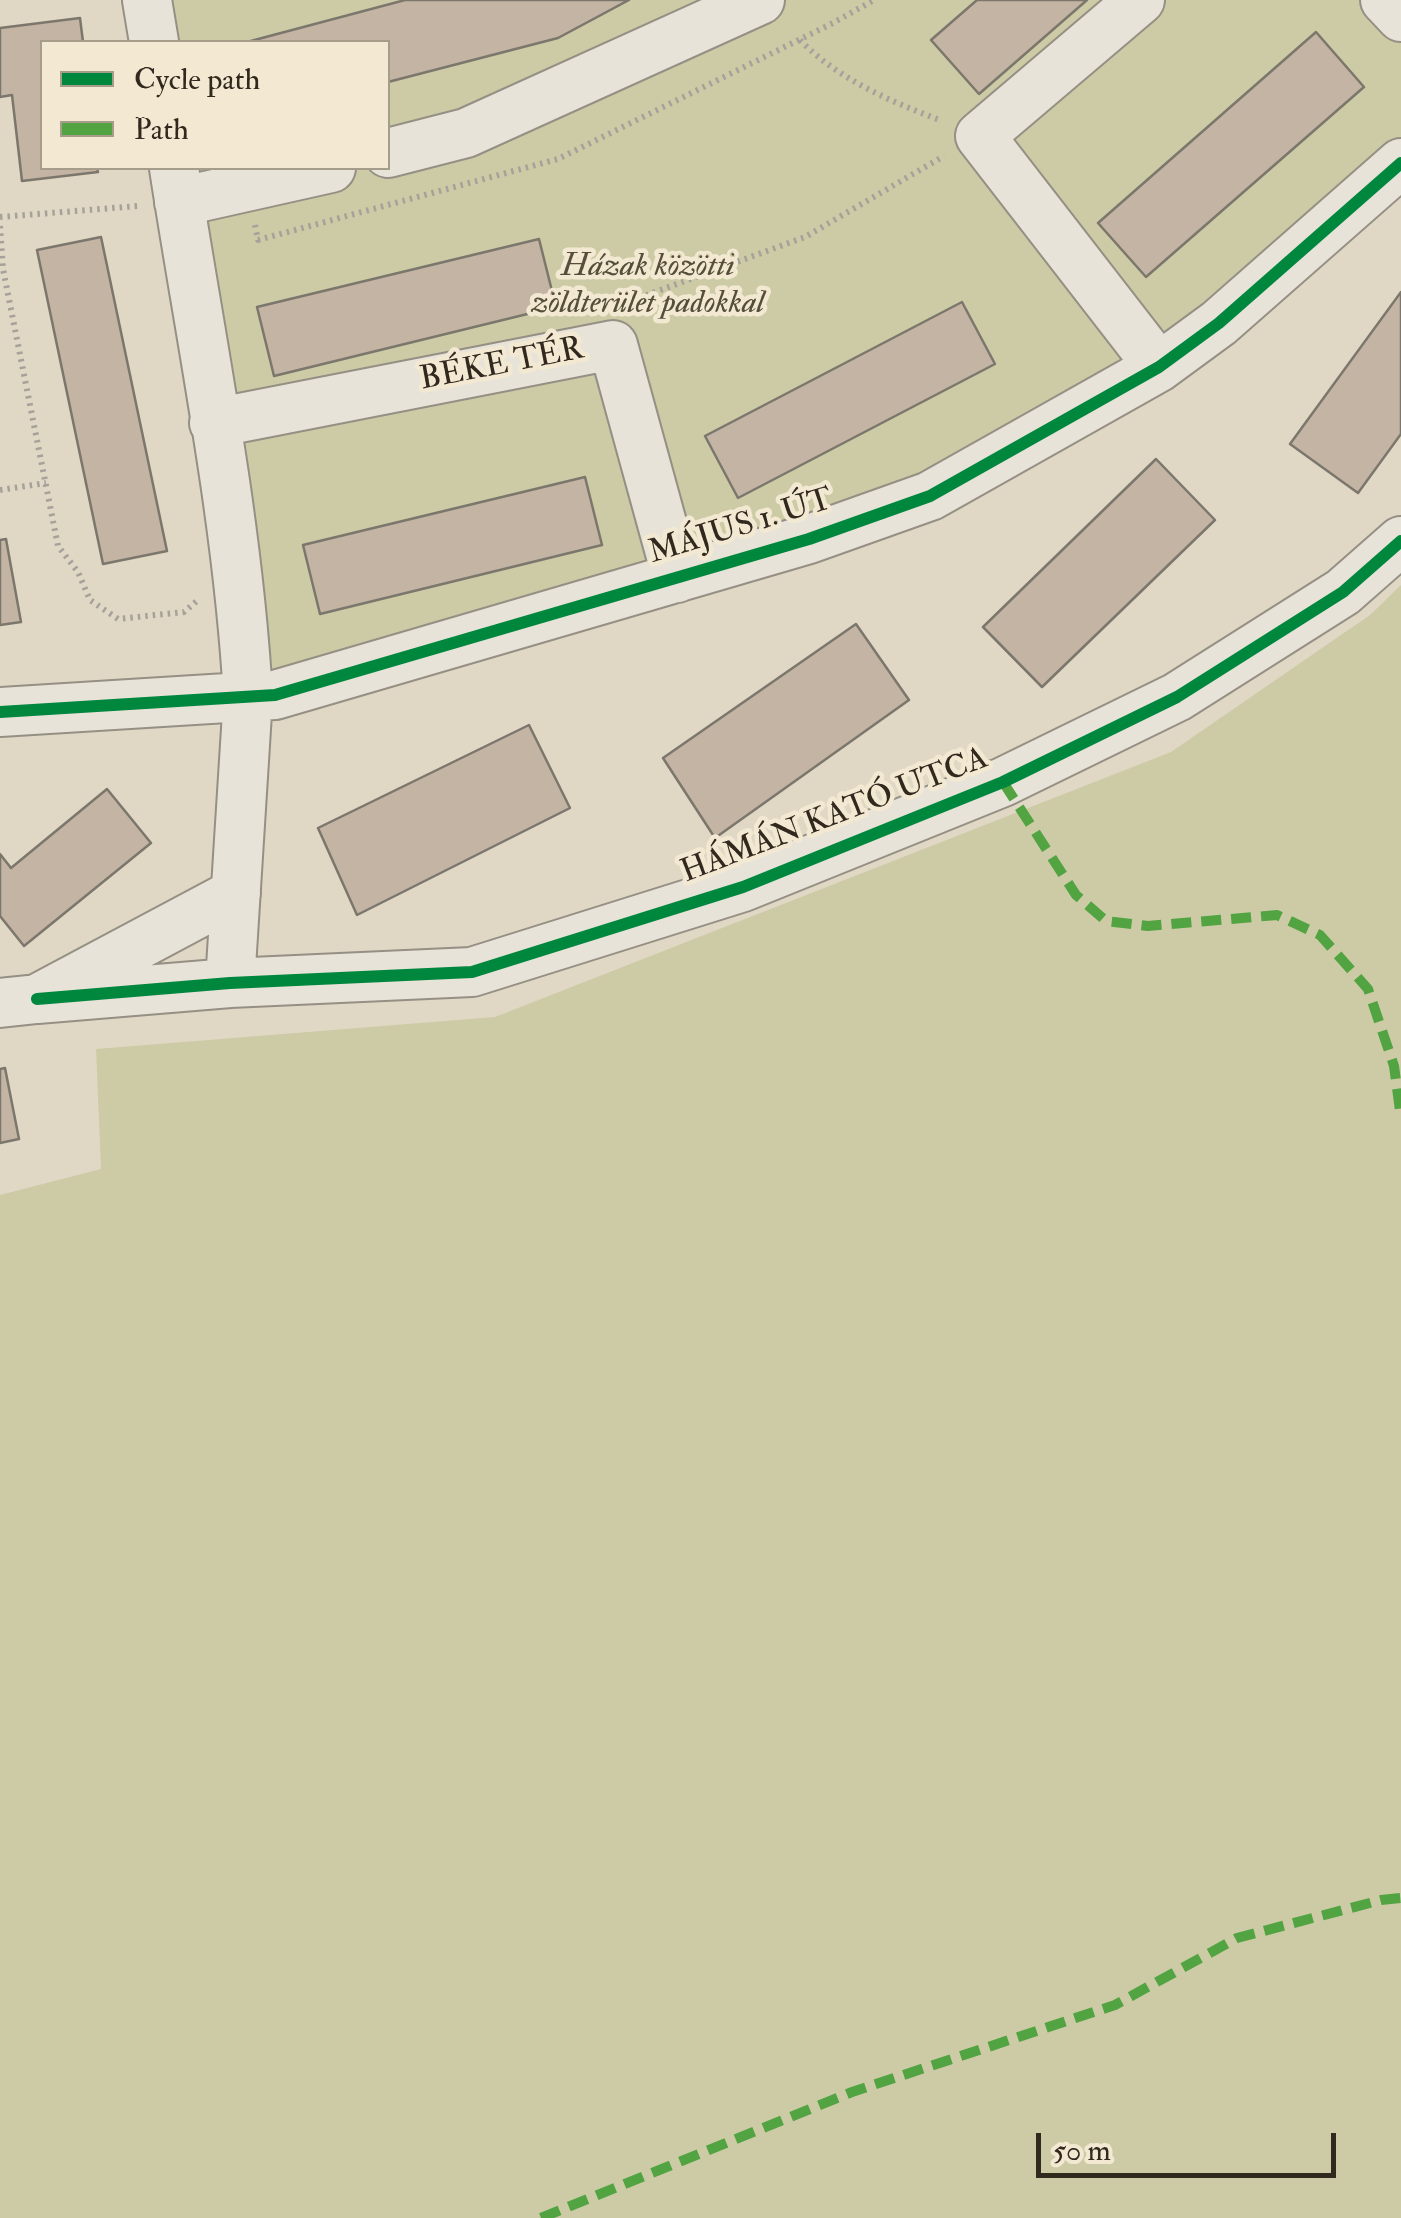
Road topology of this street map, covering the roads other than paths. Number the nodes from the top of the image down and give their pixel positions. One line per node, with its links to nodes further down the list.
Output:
1 (147, 0): 6 (street)
2 (760, 0): 7 (street)
3 (1140, 0): 11 (street)
4 (1385, 0): 5 (street)
5 (1401, 17)
6 (154, 40)
7 (390, 152)
8 (1401, 163): 11 (street, MÁJUS 1. ÚT)
9 (313, 170): 10 (street)
10 (176, 185): 12 (street)
11 (1159, 367): 14 (street, MÁJUS 1. ÚT)
12 (214, 423): 14 (street, BÉKE TÉR); 15 (street)
13 (1401, 541): 18 (street, HÁMÁN KATÓ UTCA)
14 (677, 578): 15 (street, MÁJUS 1. ÚT)
15 (248, 697): 16 (street, MÁJUS 1. ÚT); 17 (street)
16 (0, 712)
17 (236, 893): 18 (street); 19 (street)
18 (230, 983): 19 (street, HÁMÁN KATÓ UTCA)
19 (18, 1001)

